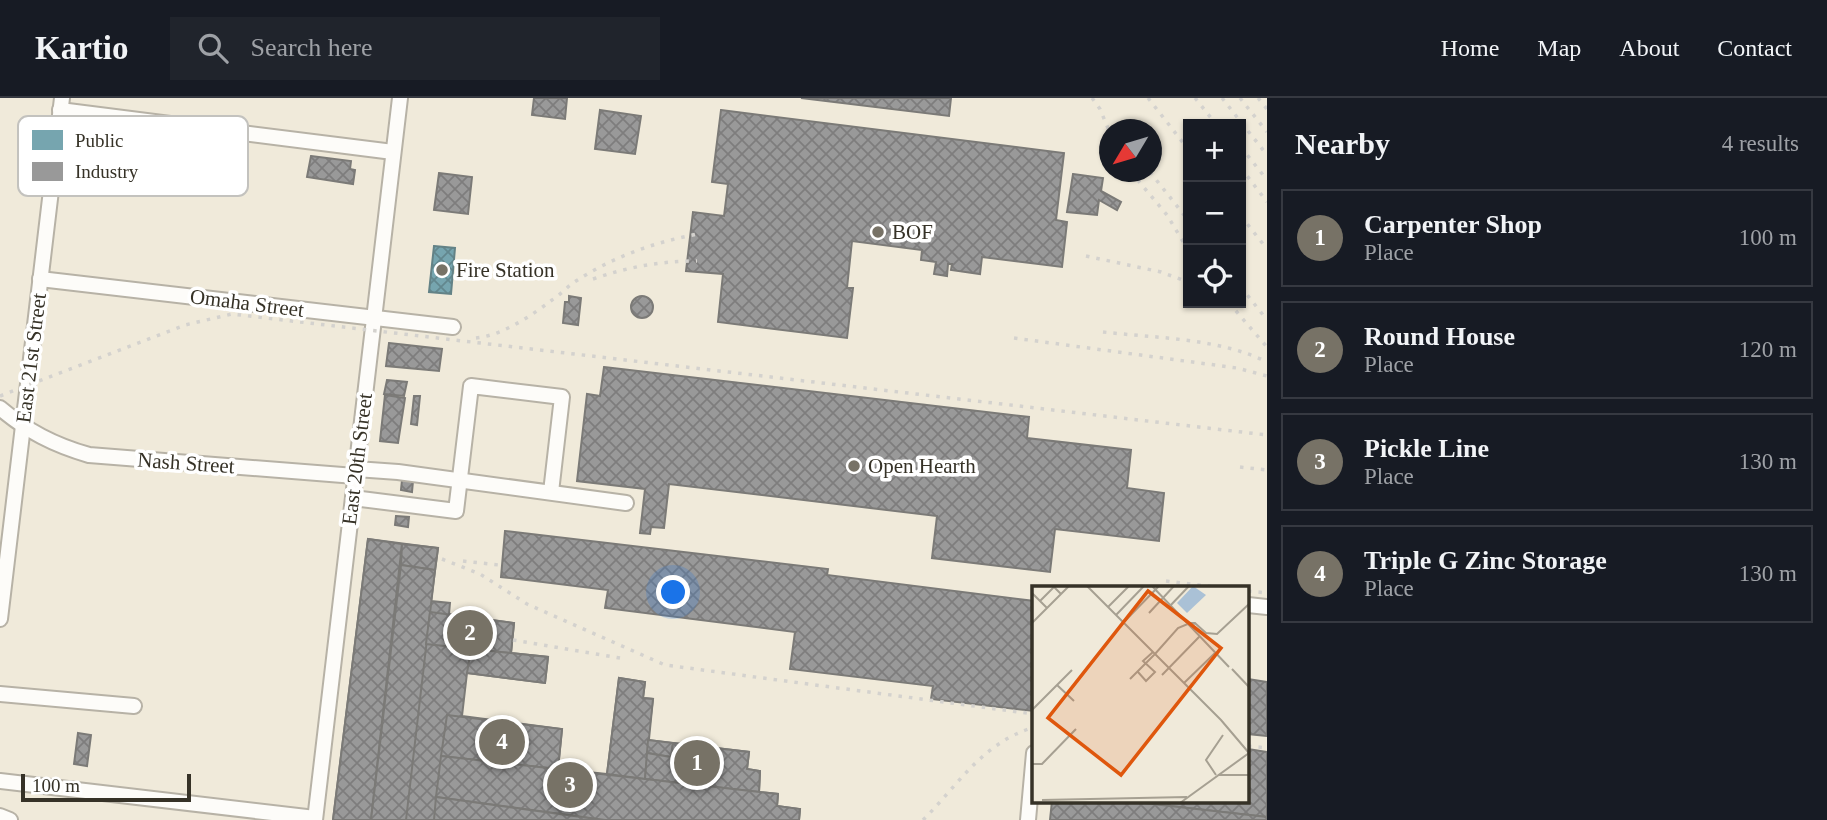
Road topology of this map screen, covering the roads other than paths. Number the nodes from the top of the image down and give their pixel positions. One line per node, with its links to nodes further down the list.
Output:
1 (400, 98): 5 (street, East 20th Street)
2 (61, 104): 3 (street)
3 (144, 116)
4 (248, 131): 5 (street)
5 (393, 152): 8 (street, East 20th Street)
6 (50, 196): 7 (street, East 21st Street)
7 (40, 279): 8 (street, Omaha Street); 11 (street, East 21st Street)
8 (374, 318): 9 (street, Omaha Street); 12 (street, East 20th Street)
9 (453, 327)
10 (0, 408): 11 (street, Nash Street)
11 (23, 427): 12 (street, Nash Street); 17 (street, East 21st Street)
12 (356, 472): 13 (street, Nash Street); 15 (street, East 20th Street)
13 (460, 480): 14 (street, Nash Street); 14 (street); 15 (street)
14 (551, 492): 16 (street, Nash Street)
15 (353, 498): 24 (street, East 20th Street)
16 (626, 503)
17 (0, 613): 18 (street, East 21st Street)
18 (0, 618)
19 (0, 694): 20 (street)
20 (134, 706)
21 (1032, 775): 26 (street)
22 (0, 781): 24 (street)
23 (0, 816): 25 (street)
24 (315, 819)
25 (10, 820)
26 (1028, 820)

